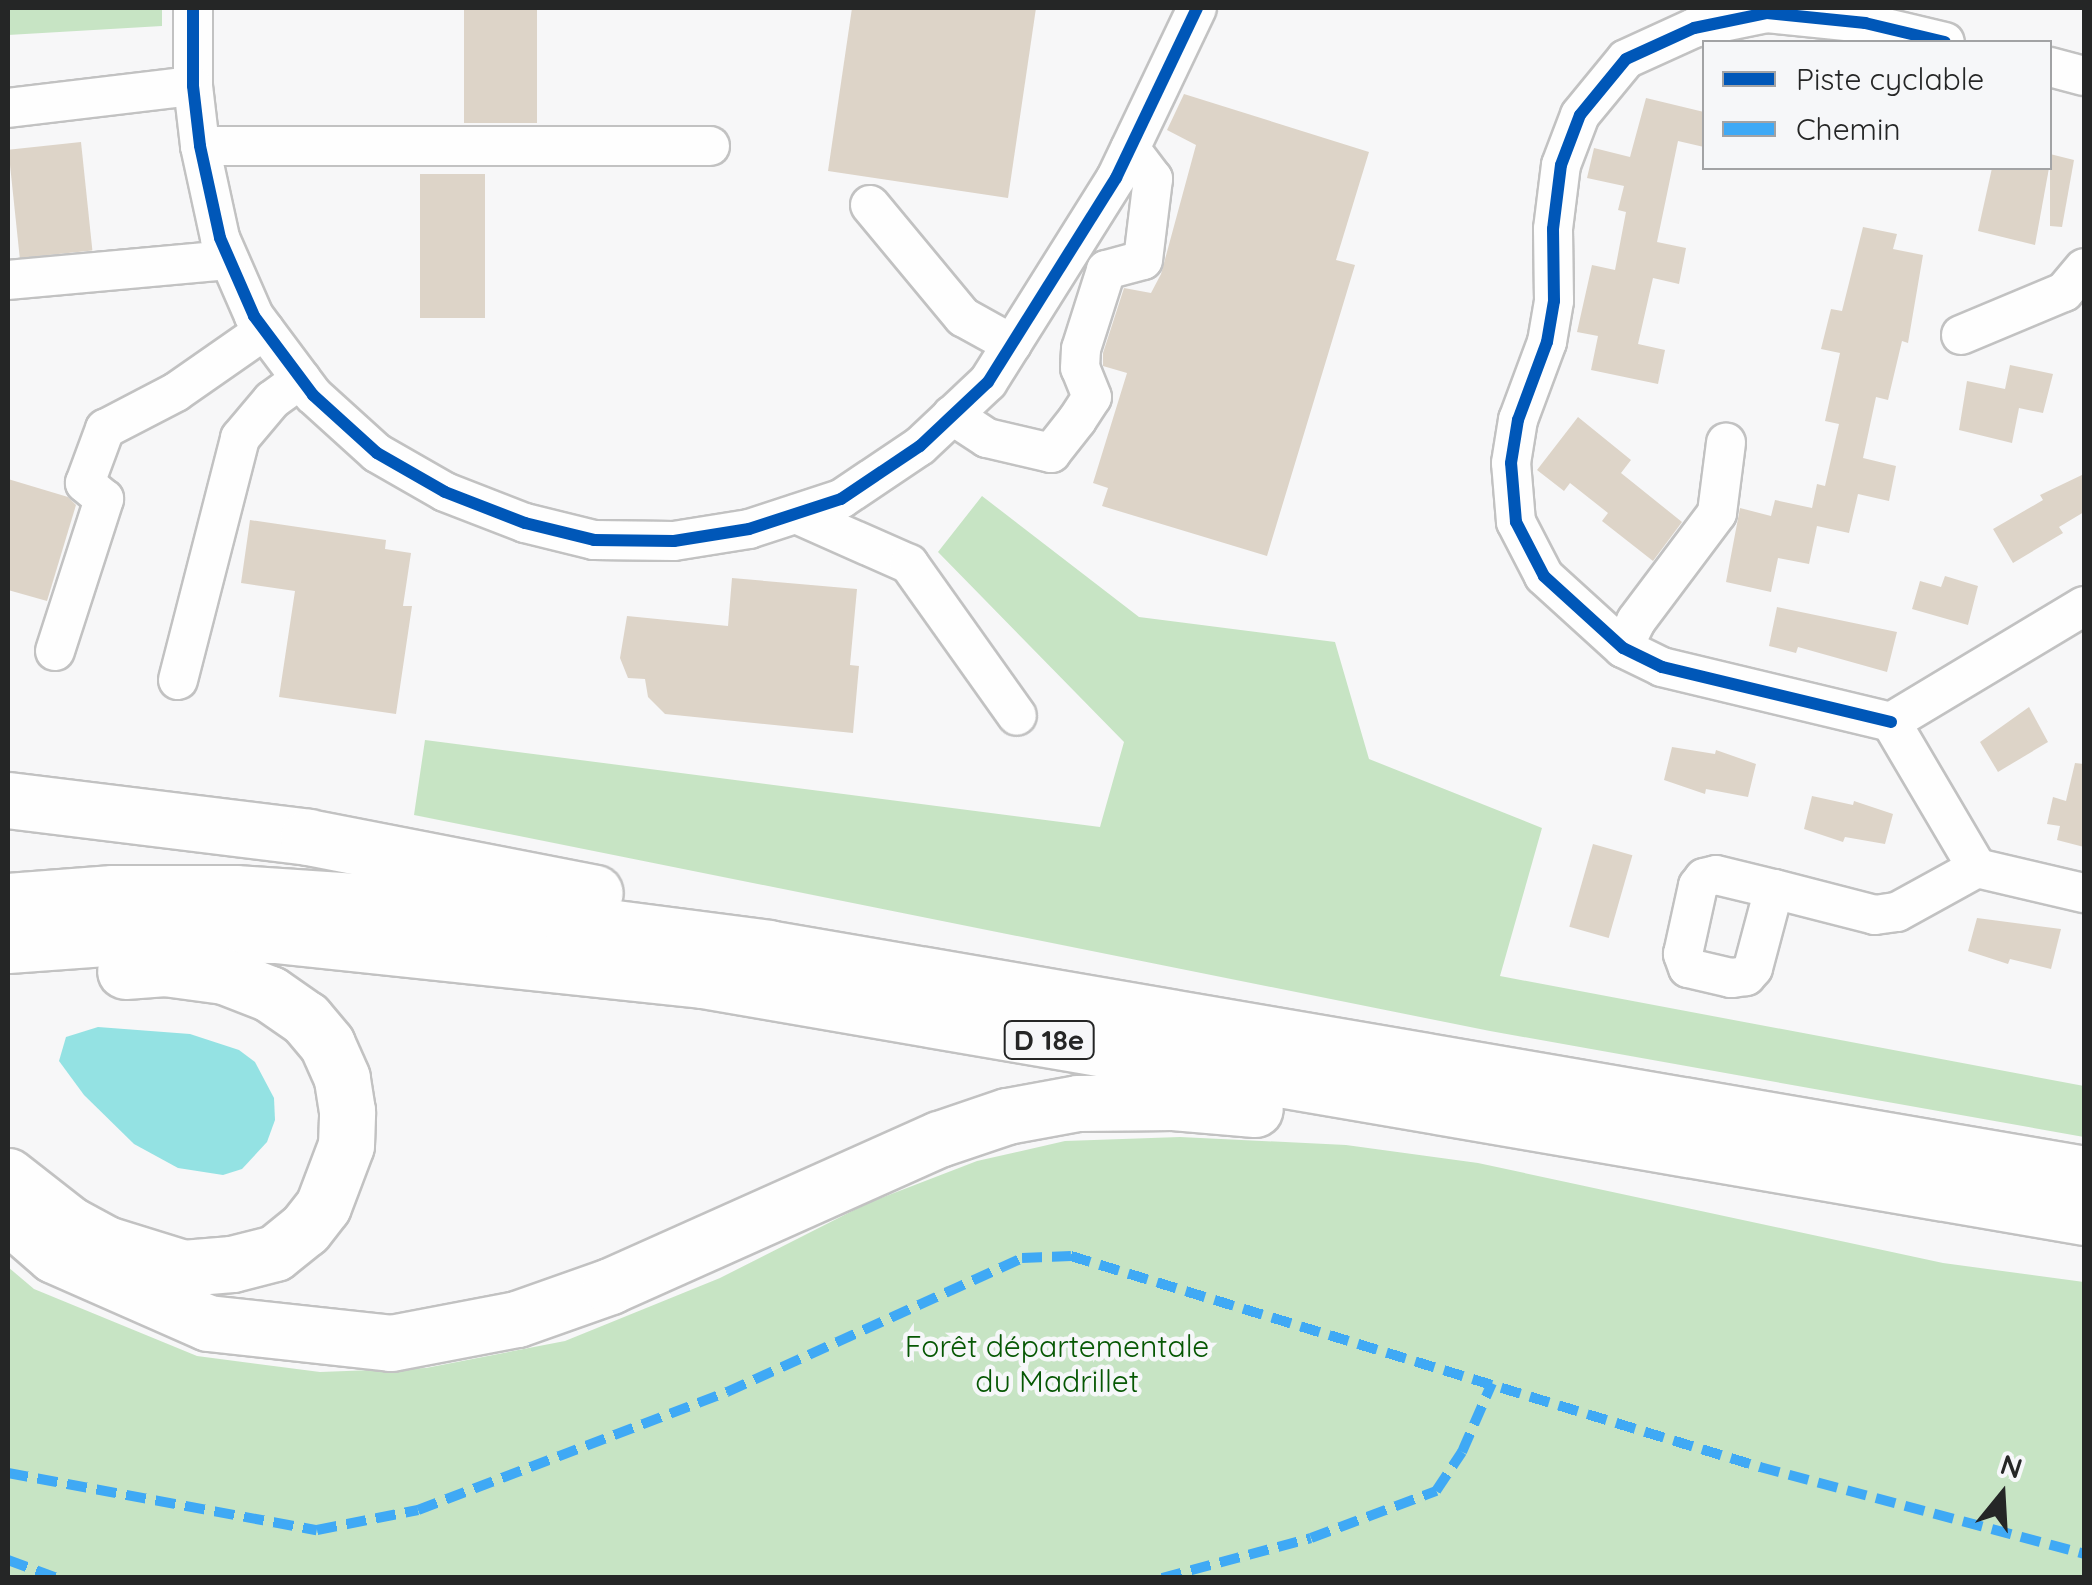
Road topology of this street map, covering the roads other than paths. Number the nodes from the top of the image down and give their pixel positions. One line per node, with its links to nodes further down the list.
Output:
1 (193, 8): 6 (street)
2 (1197, 8): 10 (street)
3 (1936, 40): 23 (street)
4 (2052, 68): 5 (street)
5 (2084, 76)
6 (193, 86): 7 (street); 8 (street)
7 (8, 108)
8 (200, 146): 9 (street); 12 (street)
9 (710, 146)
10 (1130, 148): 17 (street); 19 (street)
11 (870, 205): 17 (street)
12 (228, 260): 14 (street); 15 (street)
13 (2084, 268): 16 (street)
14 (8, 280)
15 (265, 330): 18 (street); 24 (street)
16 (1961, 335)
17 (1012, 344): 19 (street)
18 (301, 379): 21 (street); 25 (street)
19 (952, 416): 21 (street)
20 (1726, 443): 23 (street)
21 (796, 514): 26 (street)
22 (2084, 606): 27 (street)
23 (1623, 648): 27 (street)
24 (55, 651)
25 (178, 680)
26 (1018, 716)
27 (1891, 722): 29 (street)
28 (8, 800): 34 (highway)
29 (1977, 868): 30 (street); 31 (street)
30 (1774, 889)
31 (2084, 892)
32 (8, 901): 34 (highway, D 18e)
33 (8, 946): 36 (highway, D 18e)
34 (768, 948): 37 (highway, D 18e)
35 (8, 972): 38 (highway)
36 (1558, 1129): 39 (highway); 40 (highway, D 18e)
37 (2084, 1174)
38 (8, 1176)
39 (8, 1216)
40 (2084, 1216)

